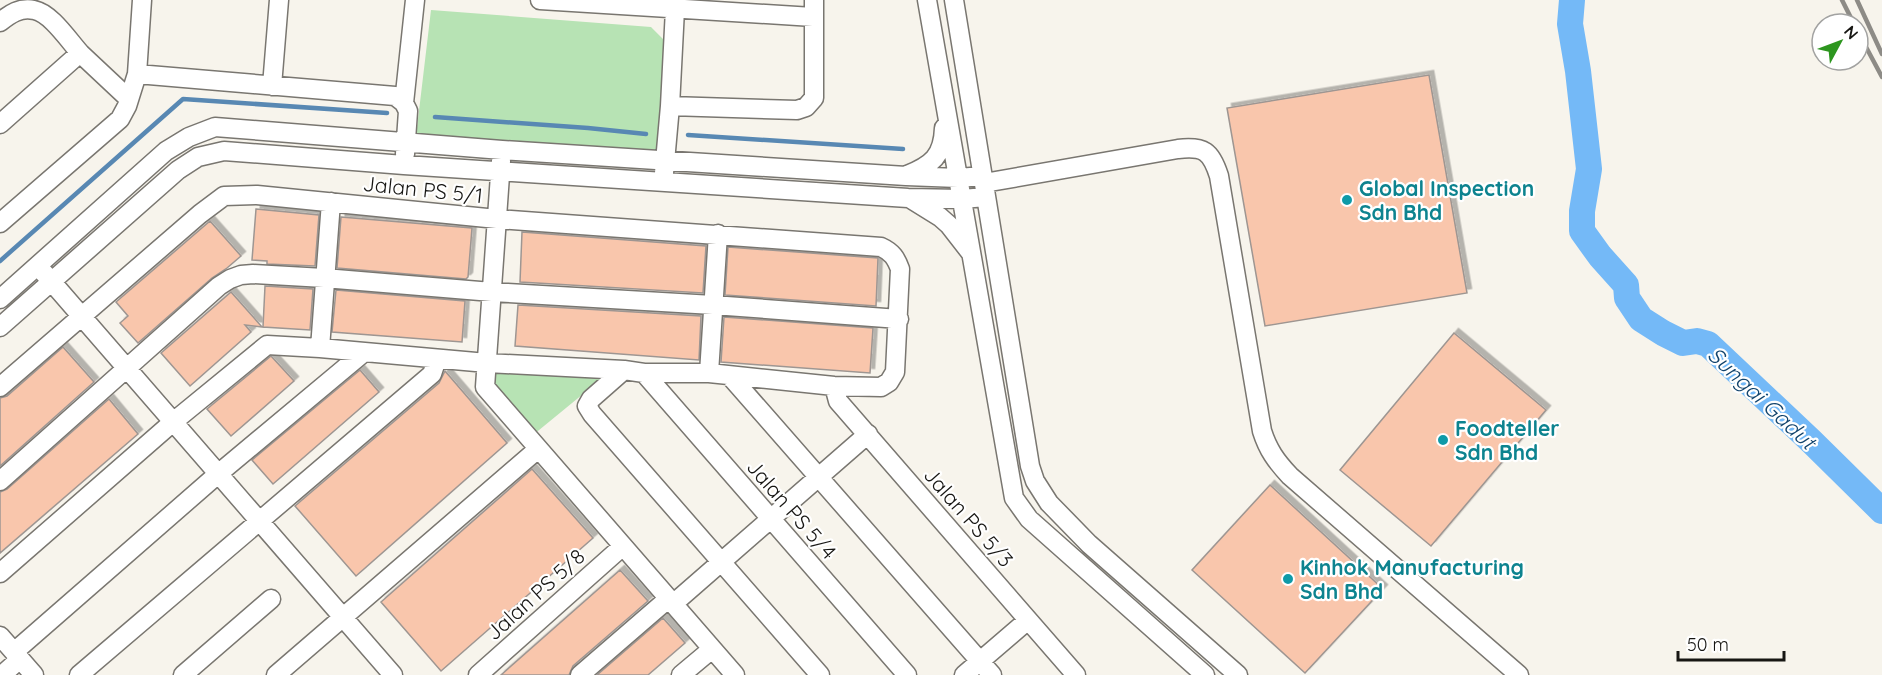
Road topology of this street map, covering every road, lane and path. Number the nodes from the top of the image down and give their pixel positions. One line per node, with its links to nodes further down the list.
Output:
1 (142, 0): 12 (street)
2 (279, 0): 13 (street)
3 (416, 0): 15 (street)
4 (540, 0): 5 (street)
5 (547, 0): 9 (street)
6 (927, 0): 17 (street)
7 (954, 0): 27 (street)
8 (814, 8): 9 (street); 16 (street)
9 (675, 9): 16 (street)
10 (0, 22): 11 (street)
11 (80, 53): 14 (street); 18 (street)
12 (138, 74): 13 (street); 14 (street)
13 (272, 86): 15 (street)
14 (129, 99): 32 (street)
15 (404, 103): 19 (street)
16 (670, 106): 21 (street)
17 (945, 110): 24 (street); 25 (street)
18 (0, 124)
19 (406, 142): 20 (street); 22 (street); 35 (street)
20 (502, 150): 21 (street); 23 (street)
21 (665, 160): 24 (street); 26 (street)
22 (404, 165): 23 (street); 37 (street)
23 (501, 172): 26 (street); 31 (street)
24 (906, 176): 25 (street)
25 (958, 178): 27 (street); 29 (street)
26 (664, 182): 28 (street)
27 (984, 185): 29 (street); 90 (street); 91 (street)
28 (908, 198): 29 (street); 34 (street)
29 (962, 199): 34 (street)
30 (331, 202): 31 (street, Jalan PS 5/1); 36 (street); 41 (street, Jalan PS 5/1)
31 (497, 219): 33 (street, Jalan PS 5/1); 38 (street)
32 (0, 223)
33 (718, 234): 40 (street); 42 (street, Jalan PS 5/1)
34 (972, 253): 89 (street)
35 (38, 267): 37 (street); 39 (street)
36 (324, 278): 38 (street); 44 (street); 48 (street)
37 (52, 283): 41 (street); 43 (street)
38 (492, 292): 40 (street); 47 (street)
39 (0, 299)
40 (713, 305): 42 (street); 51 (street)
41 (81, 316): 48 (street); 54 (street, Jalan PS 5/1)
42 (898, 319): 53 (street)
43 (0, 327)
44 (320, 348): 45 (street); 55 (street)
45 (363, 353): 46 (street); 58 (street)
46 (437, 359): 47 (street); 62 (street)
47 (487, 363): 49 (street); 57 (street)
48 (126, 368): 55 (street); 60 (street)
49 (624, 370): 50 (street); 64 (street)
50 (644, 373): 51 (street); 61 (street, Jalan PS 5/4)
51 (709, 374): 52 (street)
52 (730, 376): 53 (street); 59 (street)
53 (834, 386): 56 (street, Jalan PS 5/3)
54 (0, 387)
55 (173, 422): 58 (street); 65 (street)
56 (868, 434): 59 (street); 69 (street, Jalan PS 5/3)
57 (538, 448): 63 (street); 68 (street)
58 (218, 474): 62 (street); 72 (street)
59 (818, 477): 61 (street); 73 (street)
60 (0, 481)
61 (771, 519): 64 (street); 85 (street, Jalan PS 5/4)
62 (260, 522): 68 (street); 77 (street)
63 (623, 546): 67 (street); 80 (street, Jalan PS 5/8)
64 (721, 562): 67 (street); 84 (street)
65 (0, 573)
66 (271, 599): 78 (street)
67 (670, 601): 71 (street); 81 (street)
68 (343, 618): 74 (street); 79 (street)
69 (1028, 620): 73 (street); 88 (street, Jalan PS 5/3)
70 (0, 636): 72 (street)
71 (712, 649): 82 (street); 83 (street)
72 (17, 655): 75 (street); 76 (street)
73 (980, 661): 86 (street); 87 (street)
74 (389, 674)
75 (2, 675)
76 (34, 675)
77 (80, 675)
78 (183, 675)
79 (276, 675)
80 (478, 675)
81 (580, 675)
82 (681, 675)
83 (735, 675)
84 (820, 675)
85 (906, 675)
86 (964, 675)
87 (993, 675)
88 (1076, 675)
89 (1205, 675)
90 (1238, 675)
91 (1518, 675)

